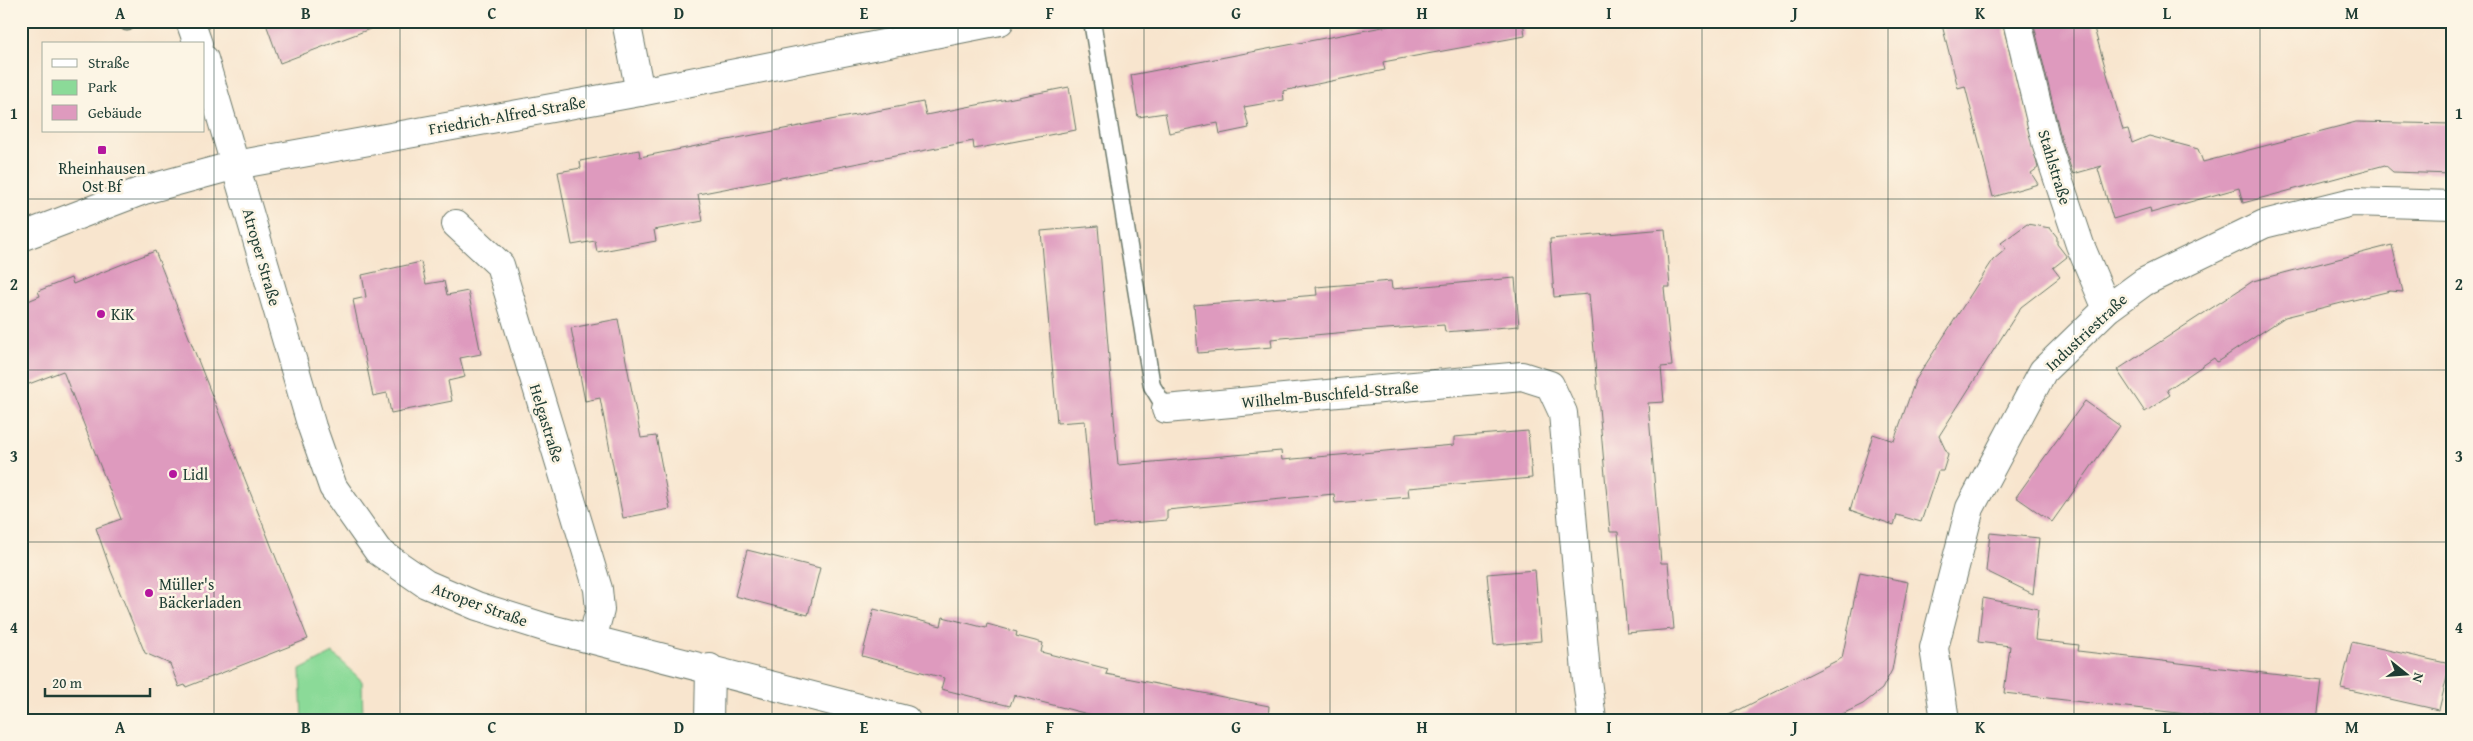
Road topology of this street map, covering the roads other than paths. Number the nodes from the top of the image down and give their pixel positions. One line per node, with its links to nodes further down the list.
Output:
1 (190, 21): 7 (street)
2 (626, 21): 9 (street)
3 (1000, 21): 6 (street, Friedrich-Alfred-Straße)
4 (1092, 21): 15 (lane, Wilhelm-Buschfeld-Straße)
5 (2017, 21): 14 (street, Stahlstraße)
6 (910, 30): 9 (street, Friedrich-Alfred-Straße)
7 (197, 42)
8 (205, 62): 10 (street, Atroper Straße)
9 (640, 92): 10 (street, Friedrich-Alfred-Straße)
10 (236, 165): 13 (street, Friedrich-Alfred-Straße); 16 (street, Atroper Straße)
11 (2452, 205): 14 (street, Industriestraße)
12 (456, 224): 16 (street, Helgastraße)
13 (21, 237)
14 (2107, 309): 21 (street, Industriestraße)
15 (1166, 409): 20 (street, Wilhelm-Buschfeld-Straße)
16 (592, 638): 17 (street, Atroper Straße)
17 (710, 668): 18 (street); 19 (street, Atroper Straße)
18 (709, 720)
19 (906, 720)
20 (1592, 720)
21 (1945, 720)

